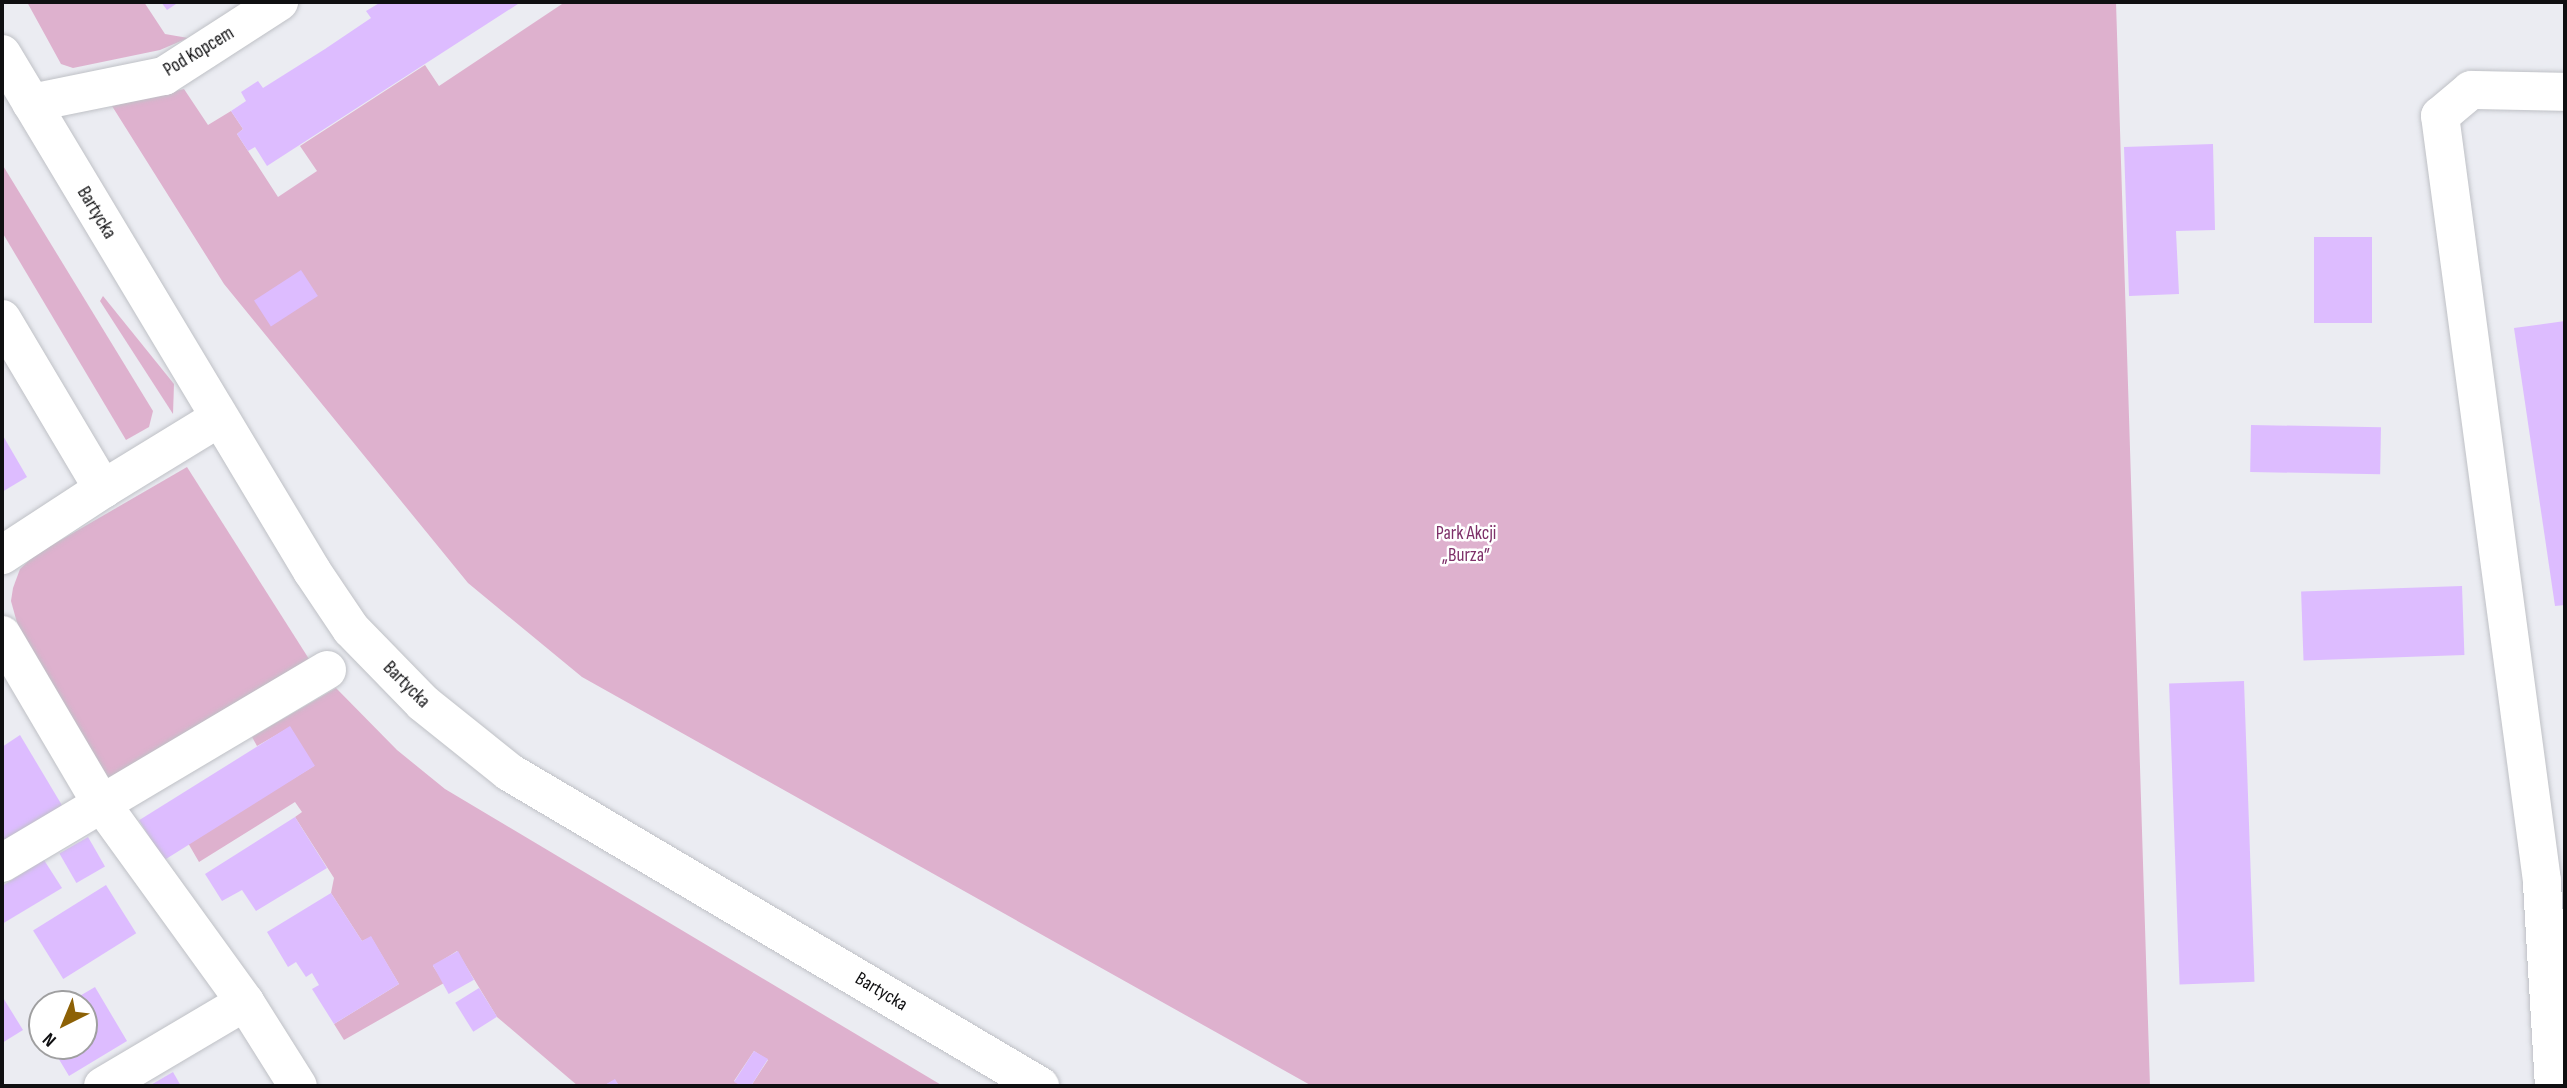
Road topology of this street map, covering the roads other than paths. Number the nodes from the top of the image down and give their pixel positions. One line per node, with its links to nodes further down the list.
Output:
1 (279, 2): 4 (street, Pod Kopcem)
2 (2, 54): 4 (street, Bartycka)
3 (2565, 92): 17 (street)
4 (31, 103): 6 (street, Bartycka)
5 (2, 318): 7 (street)
6 (219, 418): 7 (street); 16 (street, Bartycka)
7 (103, 489): 8 (street)
8 (2, 555)
9 (2, 635): 11 (street)
10 (327, 670): 11 (street)
11 (101, 803): 12 (street); 13 (street)
12 (2, 863)
13 (244, 1002): 14 (street); 15 (street)
14 (103, 1086)
15 (298, 1086)
16 (1040, 1086)
17 (2554, 1086)

